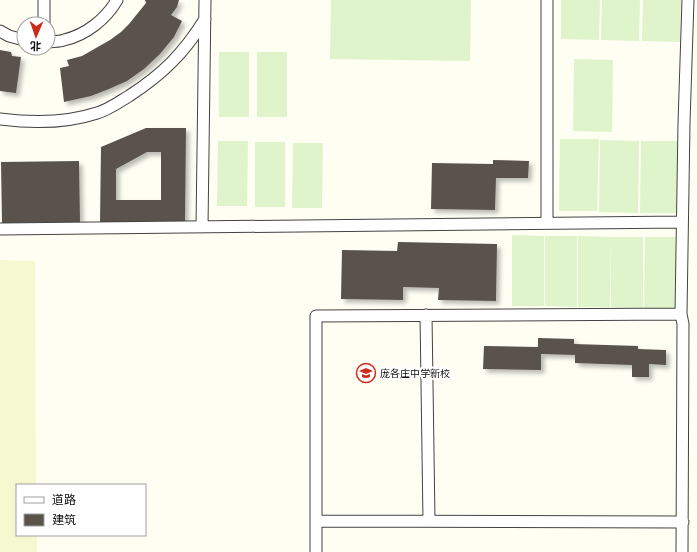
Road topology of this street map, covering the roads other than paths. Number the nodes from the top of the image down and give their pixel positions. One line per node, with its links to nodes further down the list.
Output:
1 (44, 0): 6 (street)
2 (117, 0): 10 (street)
3 (205, 0): 7 (street)
4 (547, 0): 13 (street)
5 (688, 0): 12 (street)
6 (44, 16)
7 (205, 19): 11 (street); 14 (street)
8 (0, 31): 9 (street)
9 (16, 38)
10 (56, 41)
11 (0, 119)
12 (682, 222): 13 (street); 16 (street)
13 (547, 223): 14 (street)
14 (202, 227): 15 (street)
15 (0, 229)
16 (681, 314): 17 (street); 20 (street)
17 (426, 315): 18 (street); 19 (street)
18 (316, 521): 19 (street); 21 (street)
19 (429, 521): 20 (street)
20 (682, 522): 22 (street)
21 (316, 552)
22 (682, 552)

